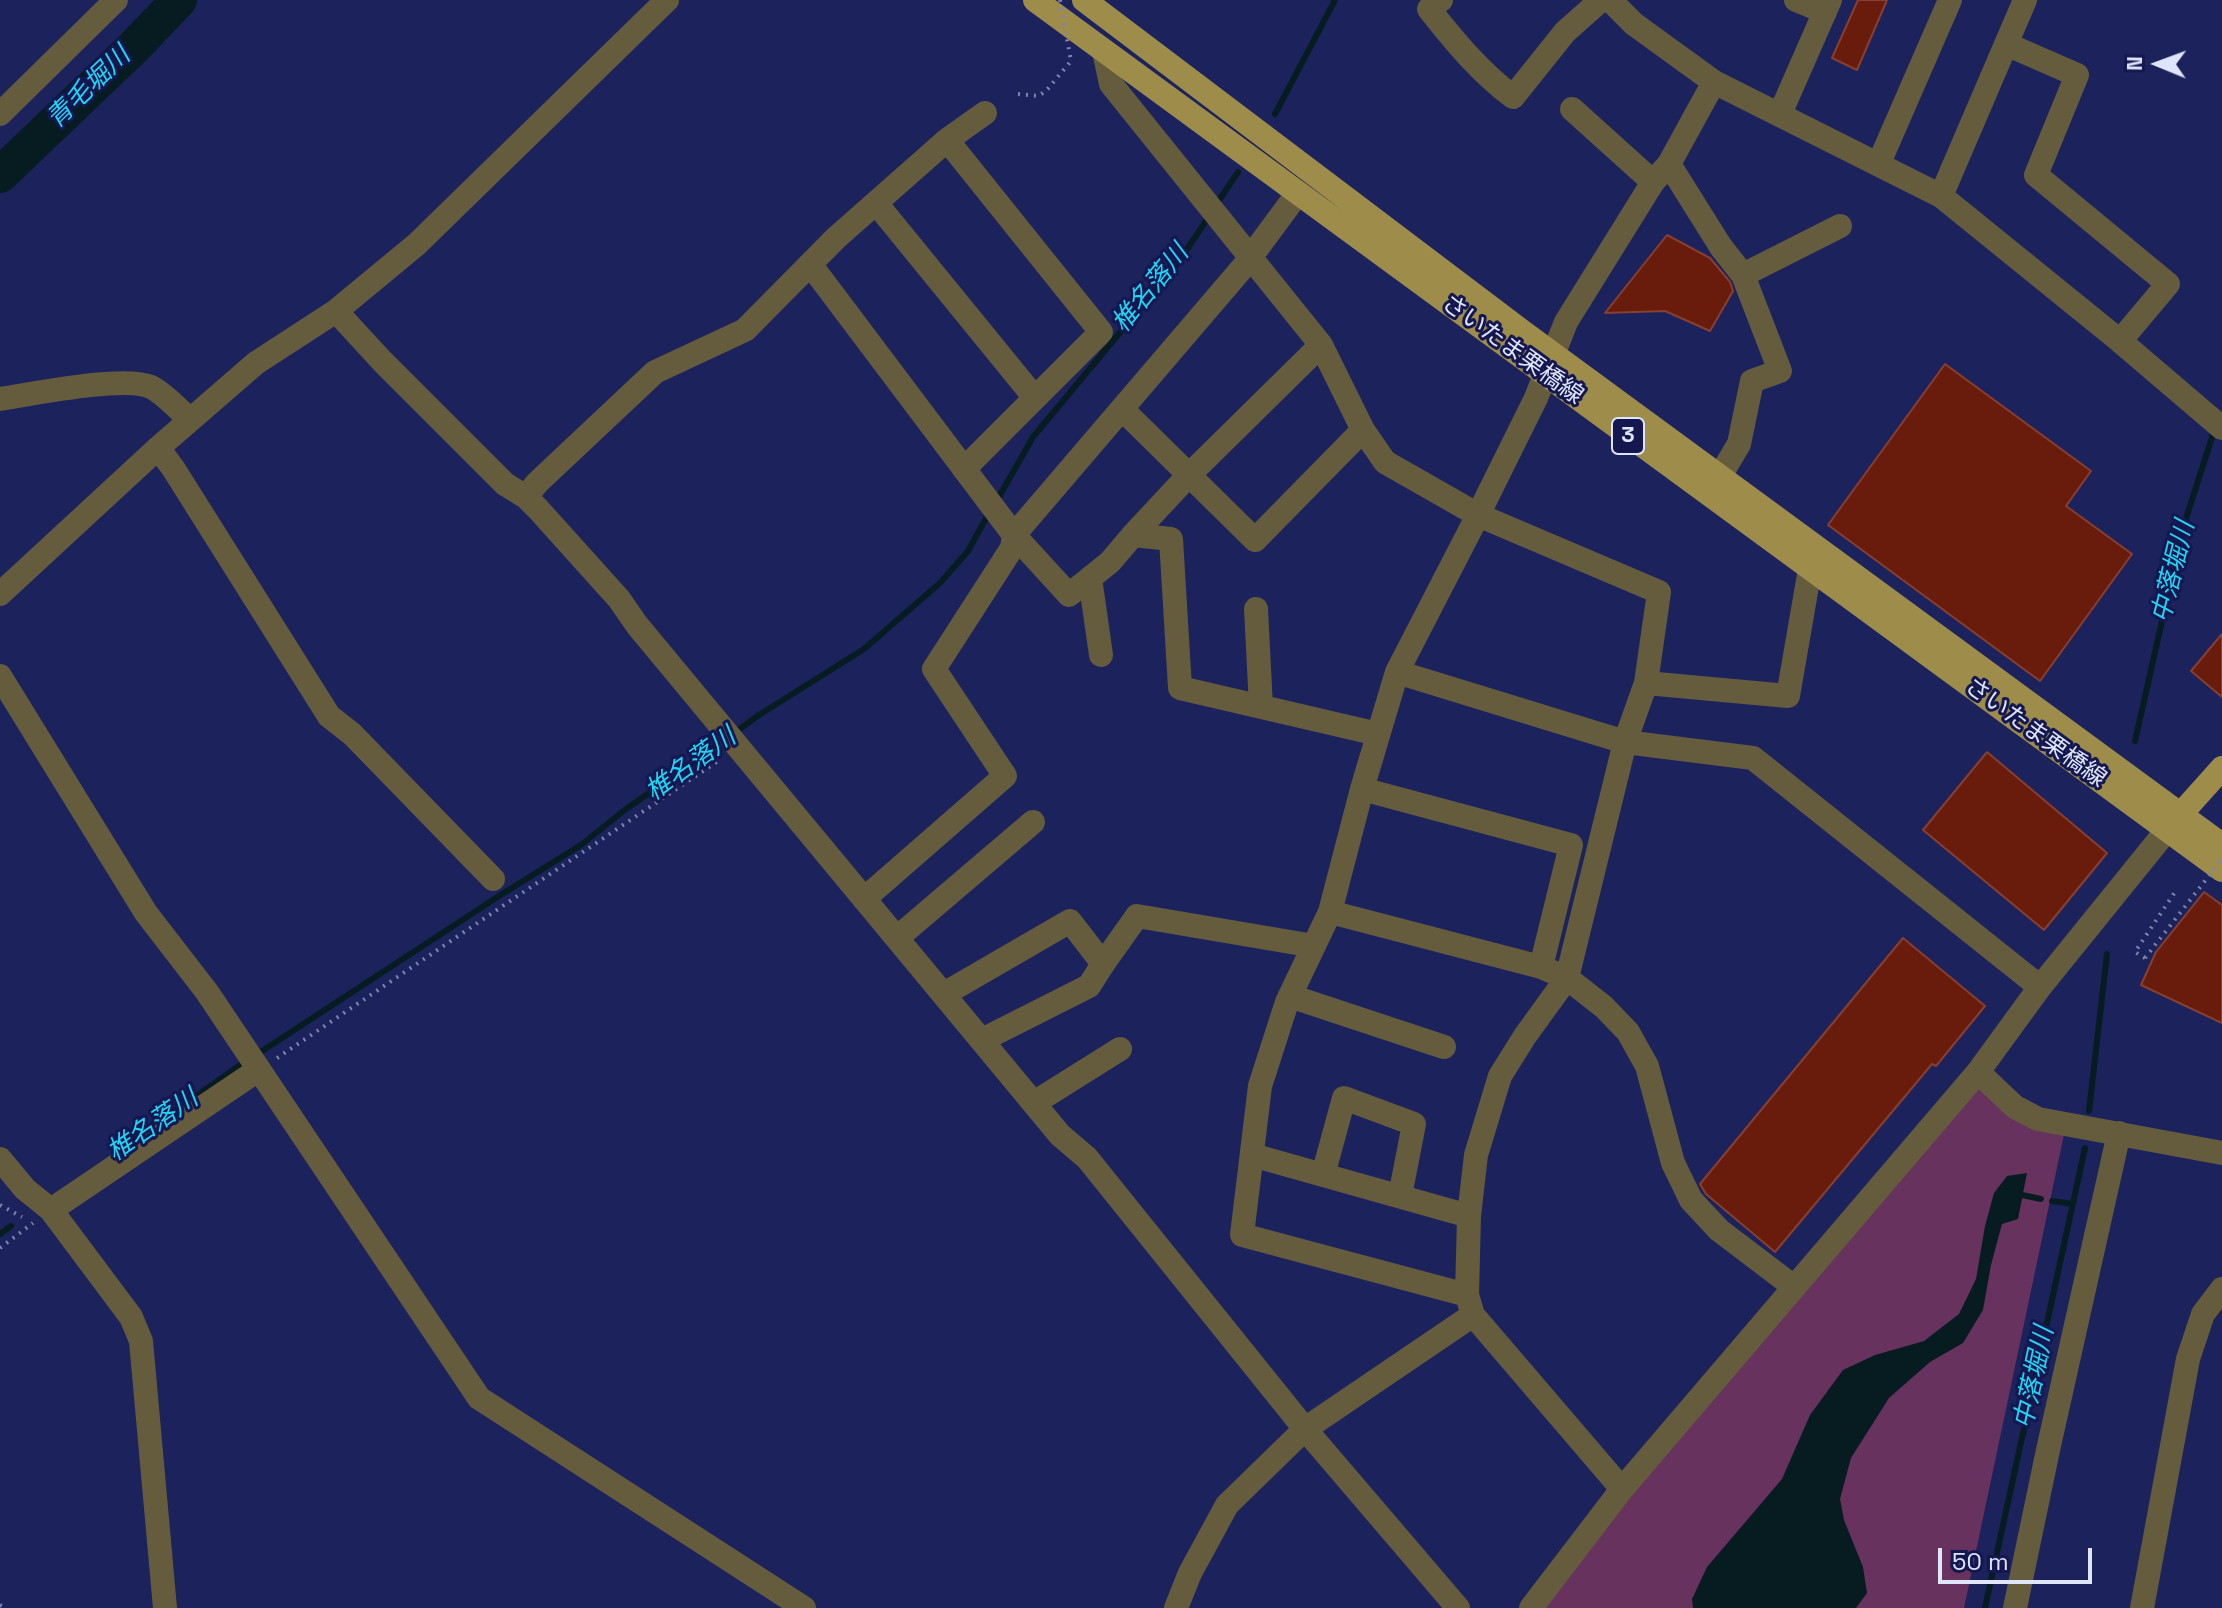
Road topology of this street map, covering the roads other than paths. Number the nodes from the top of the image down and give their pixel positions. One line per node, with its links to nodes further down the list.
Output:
1 (116, 0): 17 (street)
2 (667, 0): 29 (street)
3 (1035, 0): 13 (main road, さいたま栗橋線 / 3)
4 (1084, 0): 32 (main road, さいたま栗橋線 / 3)
5 (1441, 0): 6 (street)
6 (1601, 0)
7 (1610, 0): 14 (street)
8 (1796, 0): 11 (street)
9 (1950, 0): 20 (street)
10 (2025, 0): 12 (street)
11 (1827, 6): 18 (street)
12 (2006, 44): 23 (street); 30 (street)
13 (1104, 51): 22 (main road, さいたま栗橋線 / 3); 26 (street)
14 (1714, 82): 18 (street); 21 (street)
15 (1572, 109): 21 (street)
16 (985, 113): 19 (street)
17 (0, 114)
18 (1780, 114): 20 (street)
19 (947, 140): 24 (street); 33 (street)
20 (1879, 163): 23 (street)
21 (1661, 173): 28 (street); 32 (street)
22 (1298, 193): 26 (street); 32 (main road, さいたま栗橋線 / 3)
23 (1941, 196): 30 (street)
24 (876, 203): 27 (street); 33 (street)
25 (1840, 226): 28 (street)
26 (1250, 258): 31 (street); 35 (street)
27 (810, 264): 40 (street); 43 (street)
28 (1743, 275): 42 (street)
29 (336, 311): 36 (street); 43 (street)
30 (2120, 341): 37 (street)
31 (1321, 345): 38 (street); 41 (street)
32 (1549, 364): 42 (main road, さいたま栗橋線 / 3); 44 (street); 47 (main road, さいたま栗橋線 / 3)
33 (1035, 398): 40 (street)
34 (0, 399): 36 (street)
35 (1122, 409): 41 (street); 45 (street)
36 (190, 420): 39 (street)
37 (2222, 428)
38 (1363, 430): 41 (street); 44 (street)
39 (158, 448): 49 (street); 64 (street)
40 (964, 469): 45 (street)
41 (1188, 476): 46 (street)
42 (1720, 476): 61 (main road, さいたま栗橋線 / 3)
43 (526, 497): 65 (street)
44 (1478, 515): 52 (street); 54 (street)
45 (1014, 535): 48 (street); 65 (street)
46 (1133, 535): 48 (street); 55 (street)
47 (1810, 569): 54 (street); 61 (main road, さいたま栗橋線 / 3)
48 (1090, 578): 51 (street)
49 (0, 594)
50 (1256, 609): 55 (street)
51 (1101, 655)
52 (1397, 672): 56 (street); 57 (street)
53 (0, 676): 78 (street)
54 (1646, 683): 57 (street)
55 (1261, 707): 56 (street)
56 (1378, 734): 59 (street)
57 (1625, 742): 71 (street); 72 (street)
58 (2222, 768): 61 (main road)
59 (1362, 789): 66 (street); 70 (street)
60 (1033, 822): 67 (street)
61 (2174, 822): 62 (main road, さいたま栗橋線 / 3); 63 (main road, さいたま栗橋線 / 3); 72 (street)
62 (2222, 845)
63 (2222, 870)
64 (493, 879)
65 (864, 899): 67 (street)
66 (1330, 912): 68 (street); 70 (street)
67 (897, 938): 73 (street)
68 (1314, 946): 69 (street); 74 (street)
69 (1103, 964): 73 (street); 75 (street)
70 (1541, 967): 71 (street)
71 (1567, 978): 87 (street); 89 (street)
72 (2040, 987): 79 (street)
73 (944, 994): 75 (street)
74 (1290, 996): 76 (street); 83 (street)
75 (982, 1040): 80 (street)
76 (1444, 1047)
77 (1120, 1049): 80 (street)
78 (258, 1070): 88 (street); 95 (street)
79 (1978, 1072): 81 (street); 89 (street)
80 (1034, 1103): 92 (street)
81 (2119, 1133): 82 (street); 99 (street)
82 (2222, 1153)
83 (1252, 1155): 85 (street); 91 (street)
84 (0, 1159): 88 (street)
85 (1323, 1175): 86 (street); 86 (street)
86 (1400, 1196): 87 (street)
87 (1469, 1216): 91 (street)
88 (42, 1217): 94 (street)
89 (1794, 1287): 93 (street)
90 (2222, 1289): 100 (street)
91 (1470, 1305): 92 (street); 93 (street)
92 (1305, 1429): 96 (street); 97 (street)
93 (1622, 1489): 98 (street)
94 (165, 1608)
95 (804, 1608)
96 (1176, 1608)
97 (1458, 1608)
98 (1531, 1608)
99 (2015, 1608)
100 (2142, 1608)

